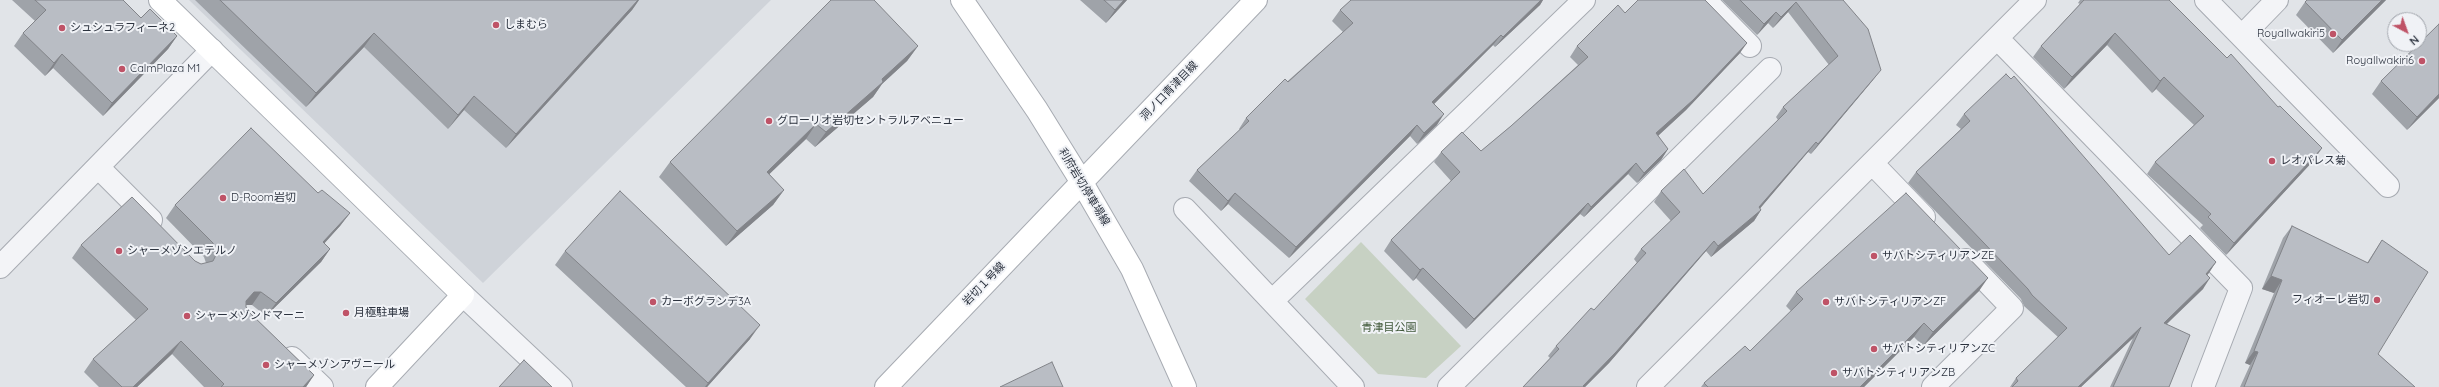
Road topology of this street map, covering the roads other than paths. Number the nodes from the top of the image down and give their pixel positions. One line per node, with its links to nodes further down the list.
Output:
1 (160, 0): 12 (street)
2 (962, 0): 16 (street, 利府岩切停車場線)
3 (1256, 0): 16 (street, 洞ノ口青津目線)
4 (1584, 0): 24 (street)
5 (1705, 0): 11 (street)
6 (2035, 0): 10 (street)
7 (2206, 0): 9 (street)
8 (2277, 0): 9 (street)
9 (2242, 36): 17 (street)
10 (1997, 38): 14 (street); 35 (street)
11 (1750, 46)
12 (212, 50): 15 (street); 23 (street)
13 (1770, 69): 33 (street)
14 (1872, 162): 19 (street); 26 (street)
15 (98, 167): 20 (street); 22 (street)
16 (1082, 181): 30 (street, 岩切１号線); 31 (street, 利府岩切停車場線)
17 (2388, 186)
18 (1185, 210): 24 (street)
19 (1937, 230)
20 (163, 232)
21 (1953, 246): 34 (street)
22 (0, 267)
23 (463, 294): 28 (street); 29 (street)
24 (1272, 301): 32 (street)
25 (277, 344): 27 (street)
26 (1660, 383)
27 (322, 387)
28 (377, 387)
29 (561, 387)
30 (886, 387)
31 (1185, 387)
32 (1353, 387)
33 (1449, 387)
34 (1933, 387)
35 (2203, 387)

